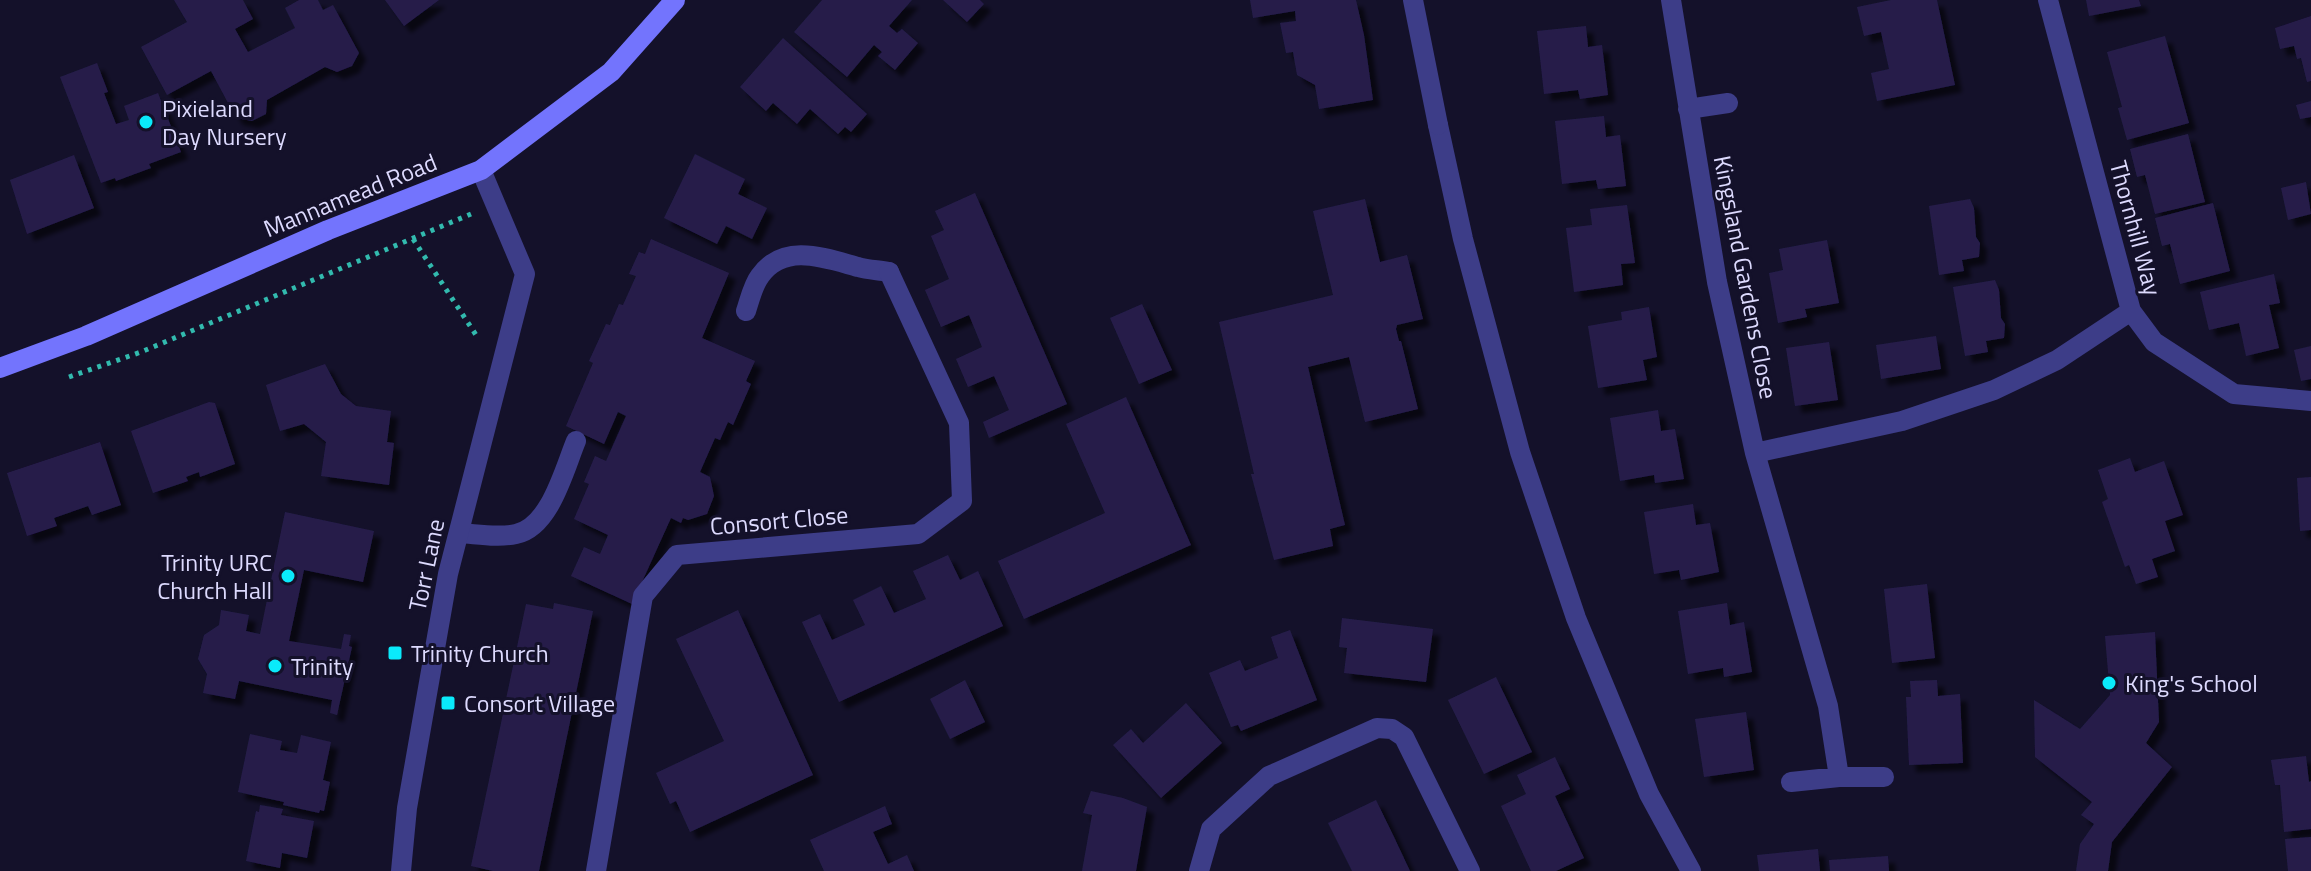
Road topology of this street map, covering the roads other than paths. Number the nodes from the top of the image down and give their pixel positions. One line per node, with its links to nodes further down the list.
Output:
1 (675, 0): 7 (main road, Mannamead Road)
2 (1413, 0): 22 (street)
3 (1671, 0): 6 (street, Kingsland Gardens Close)
4 (2048, 0): 9 (street, Thornhill Way)
5 (1728, 103): 6 (street)
6 (1688, 109): 13 (street, Kingsland Gardens Close)
7 (481, 170): 10 (main road, Mannamead Road); 14 (street, Torr Lane)
8 (746, 311): 19 (street, Consort Close)
9 (2131, 311): 11 (street, Thornhill Way); 13 (street)
10 (0, 368)
11 (2311, 401)
12 (576, 441): 14 (street)
13 (1755, 453): 15 (street, Kingsland Gardens Close)
14 (459, 533): 18 (street, Torr Lane)
15 (1839, 777): 16 (street); 17 (street)
16 (1884, 777)
17 (1791, 782)
18 (401, 871)
19 (596, 871)
20 (1199, 871): 21 (street)
21 (1470, 871)
22 (1691, 871)

